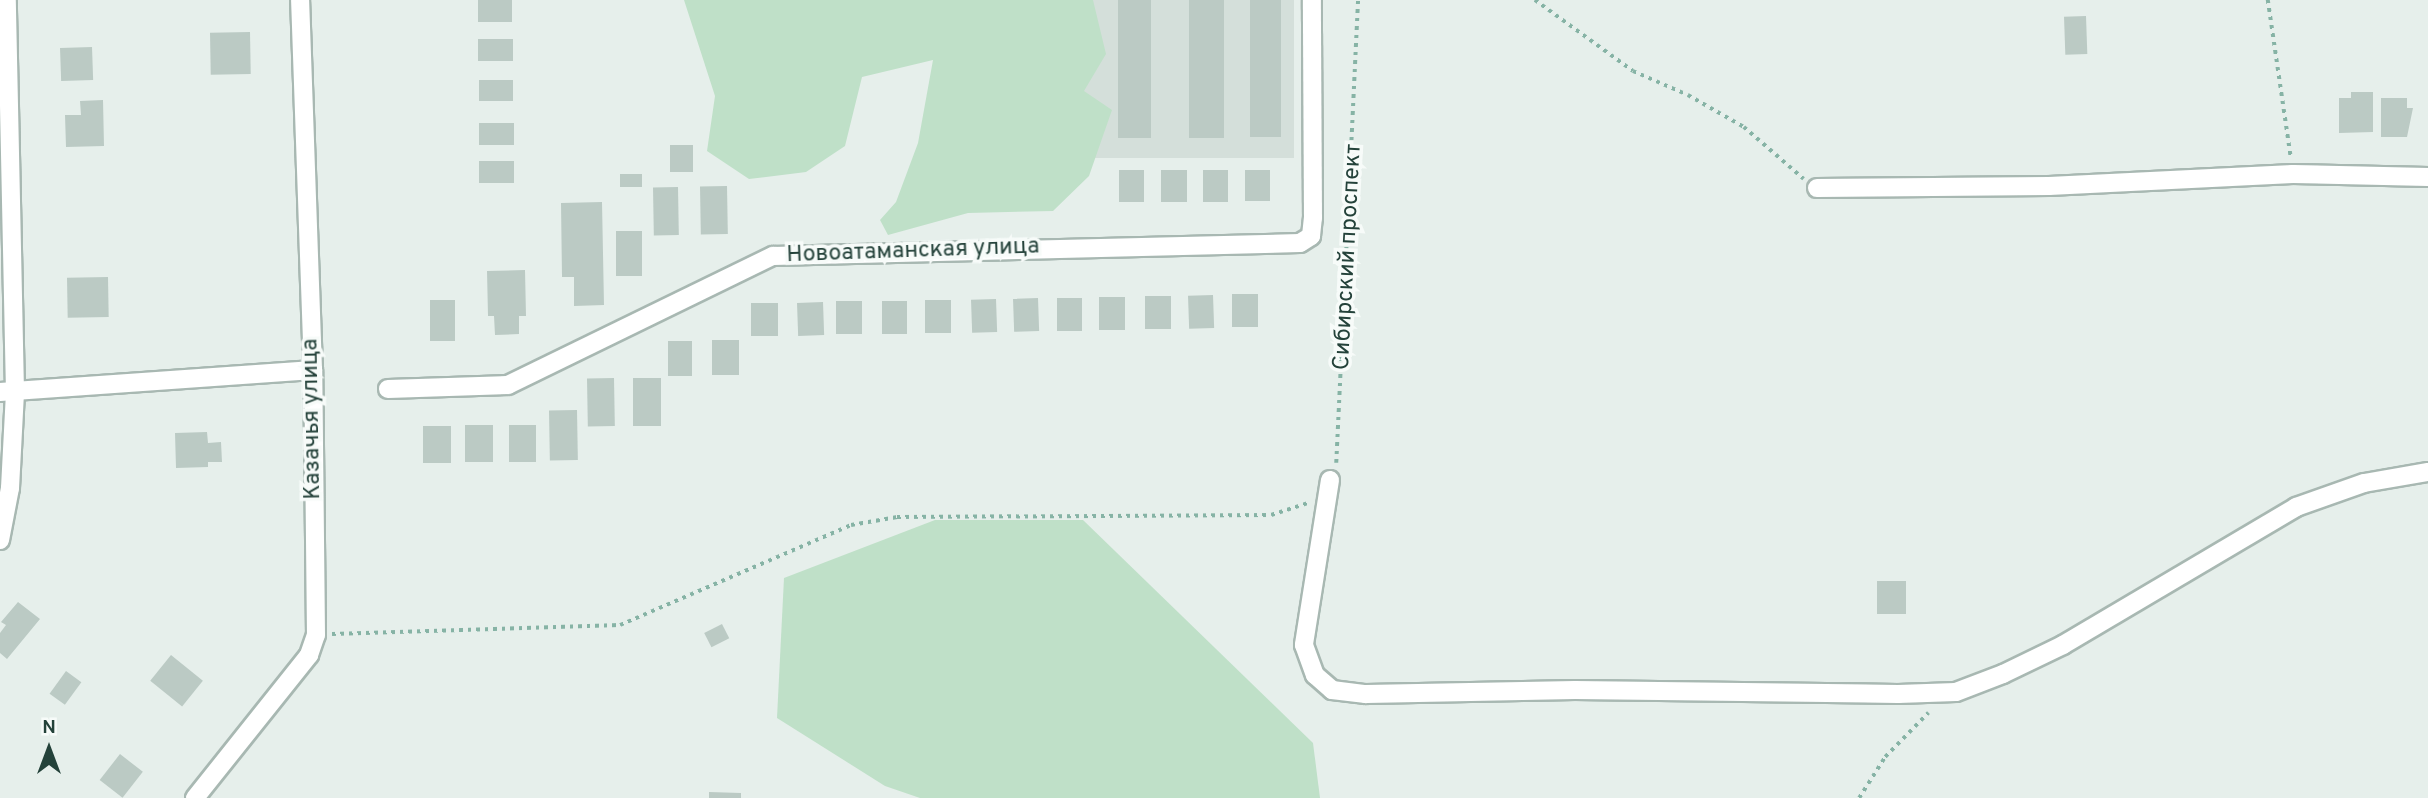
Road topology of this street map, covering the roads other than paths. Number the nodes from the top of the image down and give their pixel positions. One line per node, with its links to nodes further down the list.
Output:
1 (7, 0): 9 (street)
2 (300, 0): 7 (street, Казачья улица)
3 (1312, 0): 6 (street, Сибирский проспект)
4 (2428, 177): 5 (street)
5 (1817, 188)
6 (1300, 243): 8 (street, Новоатаманская улица)
7 (313, 370): 9 (street); 13 (street, Казачья улица)
8 (388, 389)
9 (7, 392): 12 (street)
10 (2428, 472): 11 (street)
11 (1330, 480)
12 (0, 540)
13 (195, 798)

